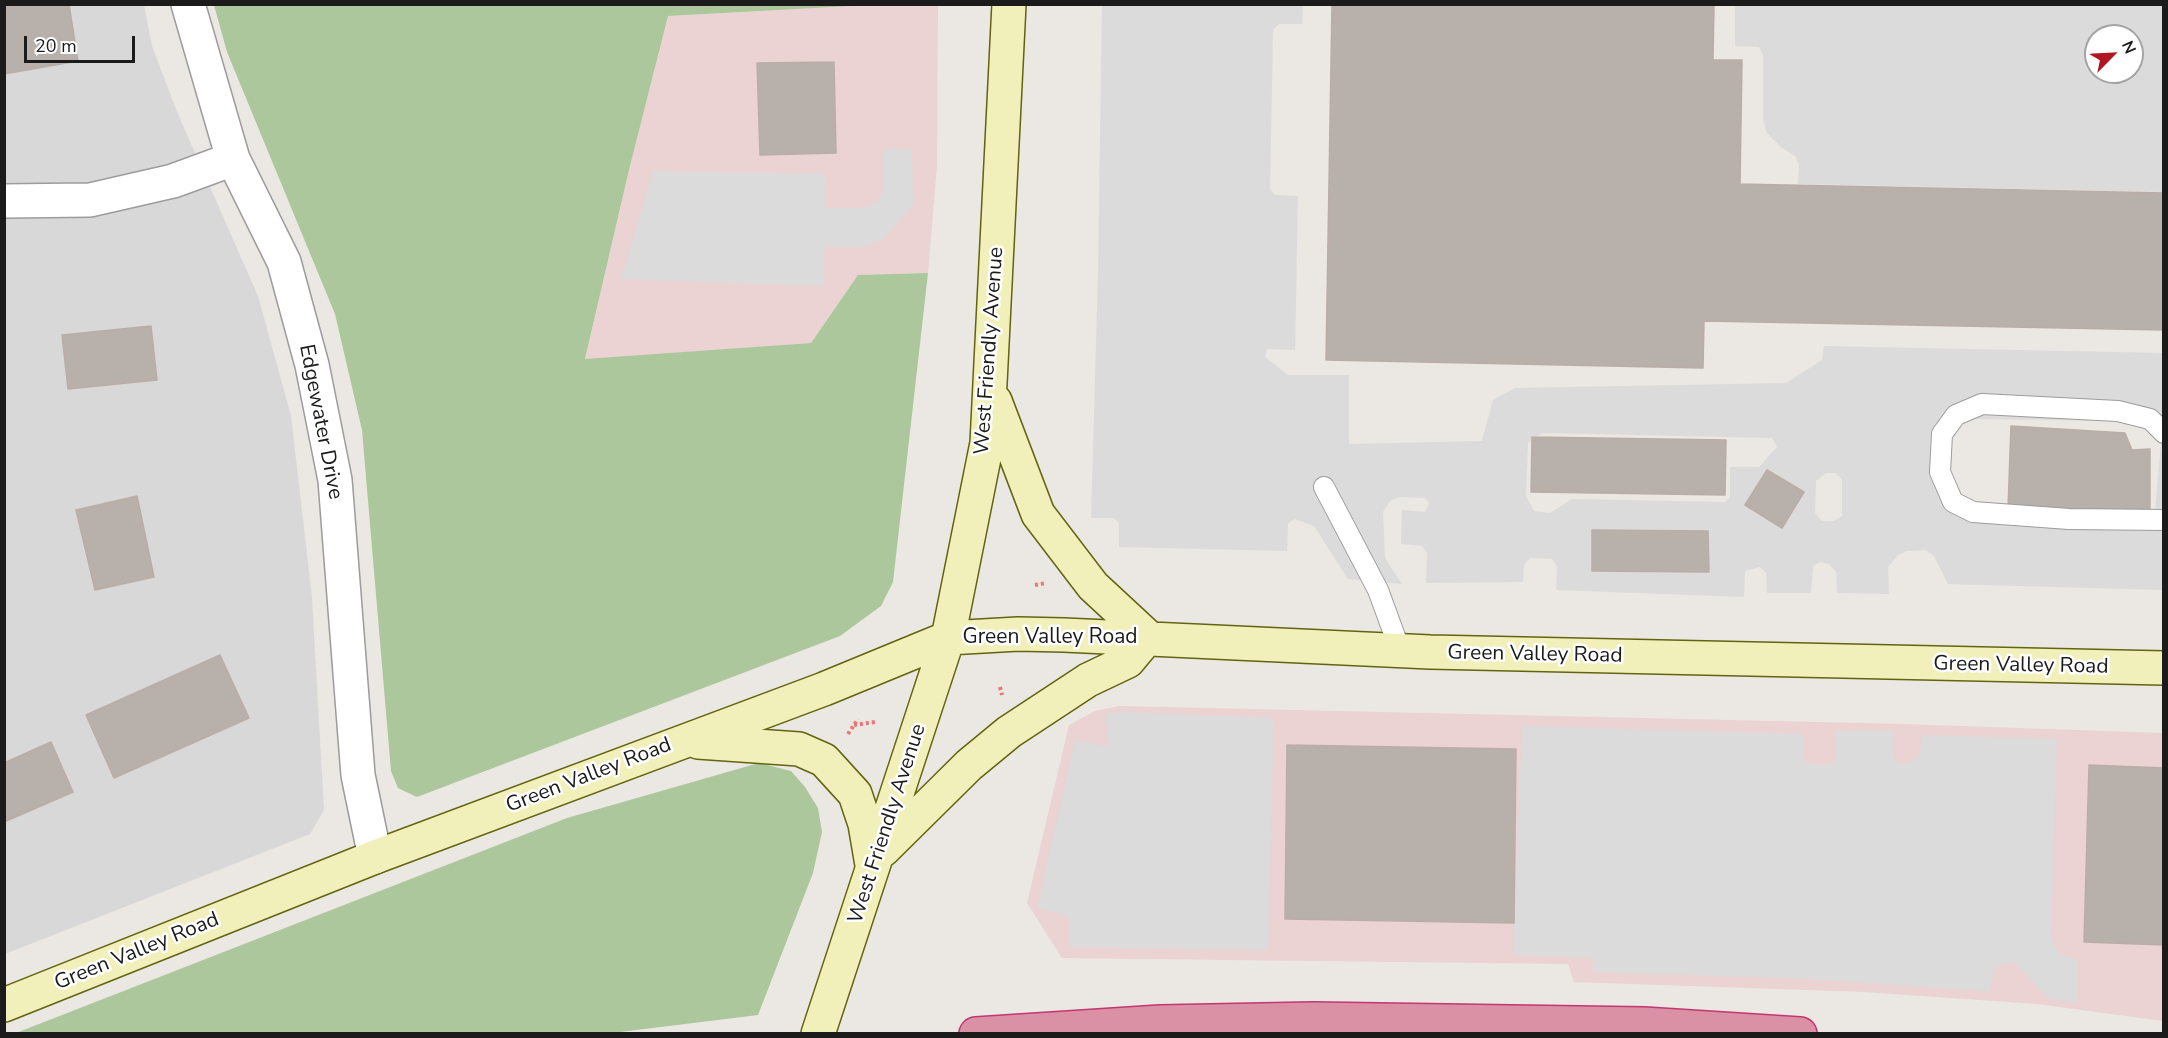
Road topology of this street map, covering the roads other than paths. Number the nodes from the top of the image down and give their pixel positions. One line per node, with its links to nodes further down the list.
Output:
1 (188, 4): 3 (street, Edgewater Drive)
2 (1009, 4): 5 (main road, West Friendly Avenue)
3 (233, 159): 4 (street); 14 (street, Edgewater Drive)
4 (4, 201)
5 (990, 380): 9 (main road); 10 (main road, West Friendly Avenue)
6 (2163, 433): 8 (lane)
7 (1324, 487): 11 (lane)
8 (2163, 520)
9 (1148, 637): 10 (main road, Green Valley Road); 11 (main road, Green Valley Road); 15 (main road)
10 (948, 638): 13 (main road, Green Valley Road); 15 (main road, West Friendly Avenue)
11 (1400, 650): 12 (main road, Green Valley Road)
12 (2163, 668)
13 (681, 741): 14 (main road, Green Valley Road); 15 (main road)
14 (375, 857): 16 (main road, Green Valley Road)
15 (875, 862): 17 (main road, West Friendly Avenue)
16 (4, 1005)
17 (818, 1034)
18 (976, 1034): 19 (highway)
19 (1800, 1034)

